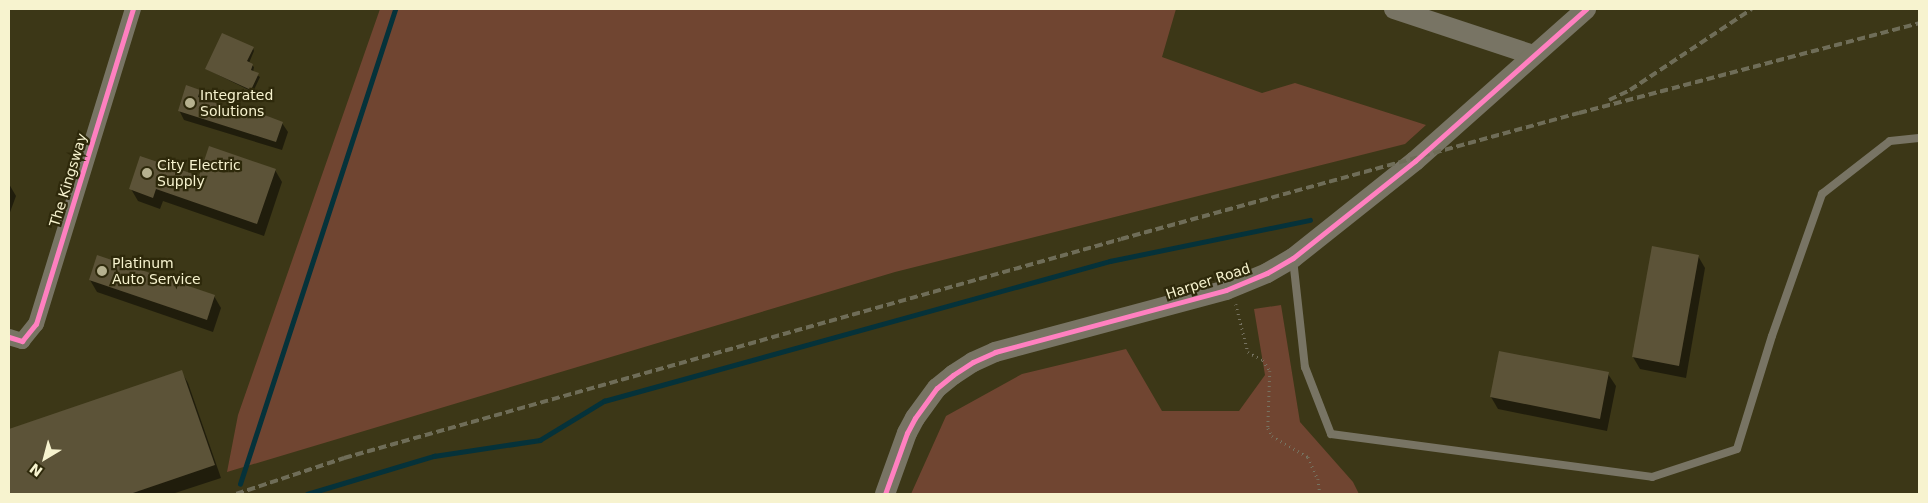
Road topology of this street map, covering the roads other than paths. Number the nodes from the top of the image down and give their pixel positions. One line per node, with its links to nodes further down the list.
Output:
1 (133, 9): 7 (street, The Kingsway)
2 (1394, 9): 4 (street)
3 (1586, 9): 4 (street, Harper Road)
4 (1533, 55): 6 (street, Harper Road)
5 (1919, 138): 6 (lane)
6 (1293, 258): 8 (street, Harper Road)
7 (9, 337)
8 (885, 494)

